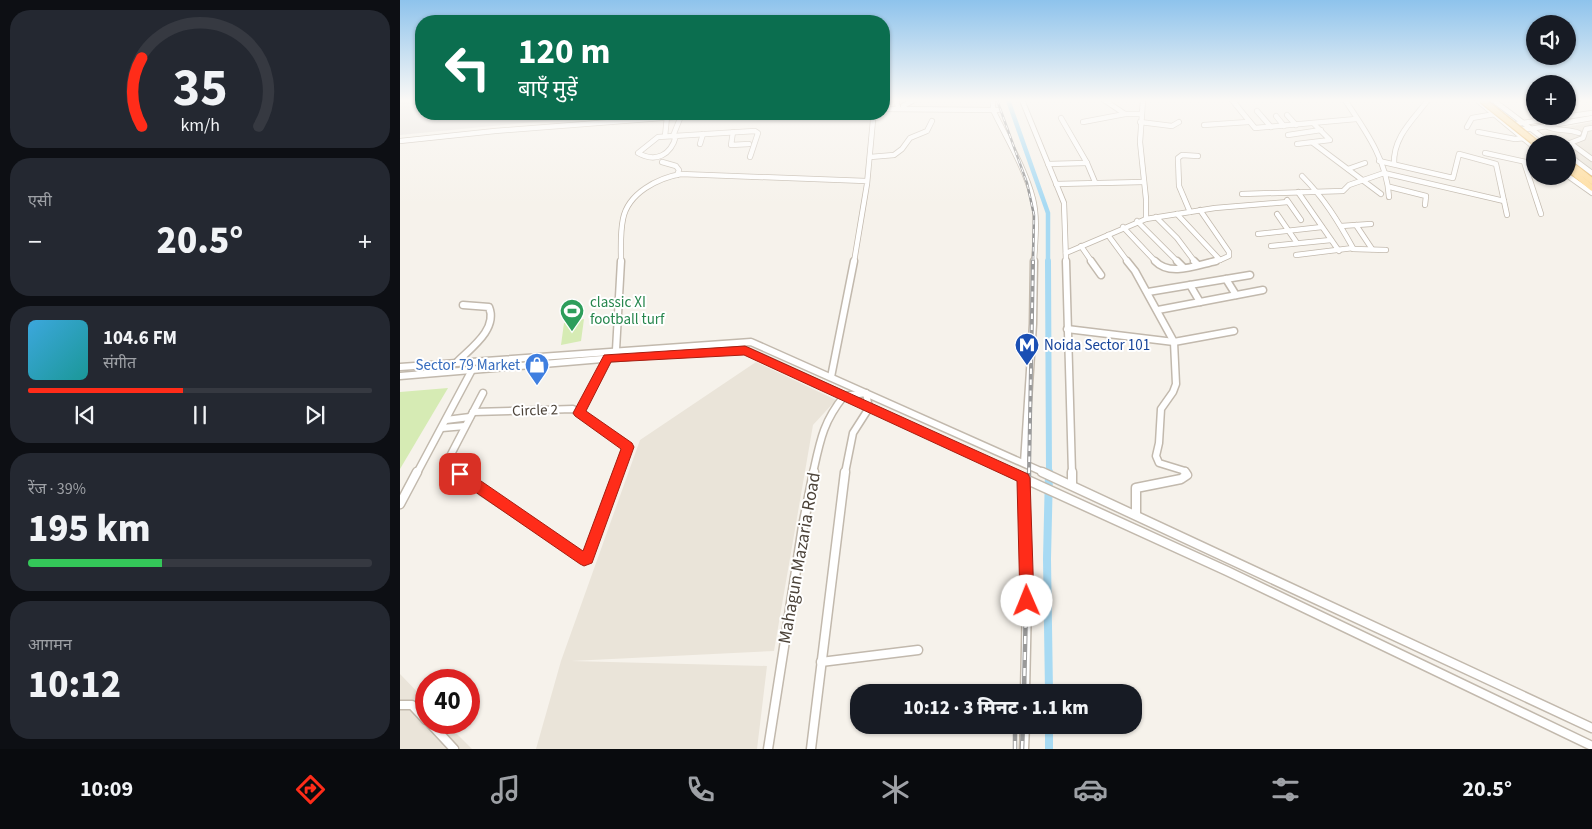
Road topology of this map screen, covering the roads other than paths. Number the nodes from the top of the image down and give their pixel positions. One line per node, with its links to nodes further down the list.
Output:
1 (423, 135): 21 (street)
2 (457, 135): 23 (street)
3 (690, 135): 20 (street)
4 (704, 135): 25 (street)
5 (733, 135): 26 (street)
6 (757, 135): 30 (street)
7 (872, 135): 31 (street)
8 (923, 135): 31 (street)
9 (1008, 135): 130 (street)
10 (1036, 135): 39 (street)
11 (1071, 135): 37 (street)
12 (1141, 135): 52 (street)
13 (1327, 135): 24 (street)
14 (1369, 135): 33 (street)
15 (1403, 135): 40 (street)
16 (1494, 135): 22 (street)
17 (1521, 135): 22 (street)
18 (1586, 135): 32 (street)
19 (666, 136): 20 (street); 20 (street)
20 (674, 136)
21 (400, 137)
22 (1525, 138)
23 (400, 141)
24 (1313, 143): 27 (street); 42 (street)
25 (700, 144)
26 (749, 144)
27 (1297, 144)
28 (1485, 153): 36 (street)
29 (1198, 156): 70 (street)
30 (750, 157)
31 (870, 157): 49 (street)
32 (1592, 159)
33 (1378, 161): 40 (street); 43 (street)
34 (1576, 161): 44 (street)
35 (662, 162): 45 (street)
36 (1524, 162): 73 (street)
37 (1087, 163): 39 (street); 51 (street)
38 (1365, 163): 42 (street)
39 (1048, 164): 54 (street)
40 (1394, 164): 66 (street)
41 (1576, 168): 50 (main road)
42 (1348, 169): 48 (street)
43 (1384, 173): 48 (street); 55 (street); 56 (street)
44 (1592, 173)
45 (677, 174): 49 (street); 113 (street)
46 (1576, 175): 57 (main road)
47 (1302, 176): 59 (street)
48 (1362, 180): 59 (street); 63 (street)
49 (866, 181): 120 (street)
50 (1592, 181)
51 (1094, 182): 52 (street); 54 (street)
52 (1144, 182): 76 (street)
53 (1576, 182): 61 (street)
54 (1056, 184): 95 (street)
55 (1427, 184): 64 (street); 66 (street)
56 (1390, 187): 64 (street); 65 (street)
57 (1592, 188)
58 (1298, 192): 59 (street); 60 (street); 83 (street)
59 (1318, 192): 81 (street)
60 (1282, 193): 62 (street); 67 (street)
61 (1592, 193)
62 (1242, 194)
63 (1381, 194)
64 (1426, 196): 68 (street)
65 (1389, 197)
66 (1504, 201): 74 (street)
67 (1288, 202): 69 (street); 77 (street)
68 (1425, 205)
69 (1200, 210): 70 (street); 97 (street)
70 (1190, 212): 71 (street)
71 (1176, 214): 75 (street); 97 (street)
72 (1276, 214): 84 (street)
73 (1541, 214)
74 (1506, 215)
75 (1156, 217): 76 (street); 98 (street)
76 (1146, 219): 78 (street)
77 (1301, 220)
78 (1137, 221): 82 (street); 99 (street)
79 (1371, 224): 80 (street)
80 (1356, 225): 81 (street); 92 (street)
81 (1341, 226): 91 (street)
82 (1123, 227): 85 (street); 99 (street)
83 (1322, 228): 84 (street); 87 (street)
84 (1288, 230): 86 (street); 88 (street)
85 (1108, 234): 89 (street); 105 (street)
86 (1258, 234)
87 (1331, 240): 88 (street); 94 (street)
88 (1297, 243): 90 (street)
89 (1081, 246): 95 (street); 100 (street)
90 (1271, 246)
91 (1353, 249): 92 (street); 94 (street)
92 (1372, 249): 93 (street)
93 (1386, 250)
94 (1338, 251): 96 (street)
95 (1066, 253): 110 (street)
96 (1296, 255)
97 (1220, 260): 98 (street)
98 (1197, 264): 99 (street)
99 (1183, 267)
100 (1101, 275)
101 (1250, 275): 102 (street)
102 (1226, 279): 103 (street); 106 (street)
103 (1190, 285): 105 (street); 107 (street)
104 (1263, 290): 106 (street)
105 (1148, 292): 109 (street)
106 (1236, 296): 107 (street)
107 (1200, 302): 109 (street)
108 (463, 305): 116 (street)
109 (1158, 310): 112 (street)
110 (1067, 329): 112 (street); 132 (street)
111 (1234, 330): 112 (street)
112 (1174, 342): 134 (street)
113 (616, 350): 115 (street); 120 (street)
114 (608, 358): 118 (street); 123 (street); 125 (street)
115 (477, 360): 116 (street); 118 (street)
116 (457, 362): 117 (street)
117 (400, 367)
118 (472, 369): 119 (street); 127 (street)
119 (400, 376)
120 (831, 377): 122 (street)
121 (483, 393): 126 (street)
122 (866, 393): 123 (street); 124 (street); 130 (street)
123 (844, 396): 124 (street); 145 (street, Mahagun Mazaria Road)
124 (869, 408): 131 (street); 136 (street)
125 (579, 413): 126 (street, Circle 2); 128 (street, Circle 2)
126 (471, 415): 127 (street); 128 (street, Circle 2)
127 (446, 420): 129 (street)
128 (465, 426): 129 (street)
129 (442, 428): 133 (street)
130 (1025, 463): 132 (street)
131 (1025, 479): 137 (street); 143 (street)
132 (1071, 484): 134 (street)
133 (400, 504)
134 (1136, 514): 140 (street)
135 (918, 650): 136 (street)
136 (821, 662): 146 (street)
137 (1025, 684)
138 (400, 704): 139 (street)
139 (415, 708)
140 (1592, 728)
141 (440, 734): 144 (street)
142 (1025, 734): 147 (street)
143 (1592, 746)
144 (454, 749)
145 (768, 749)
146 (811, 749)
147 (1024, 749)

